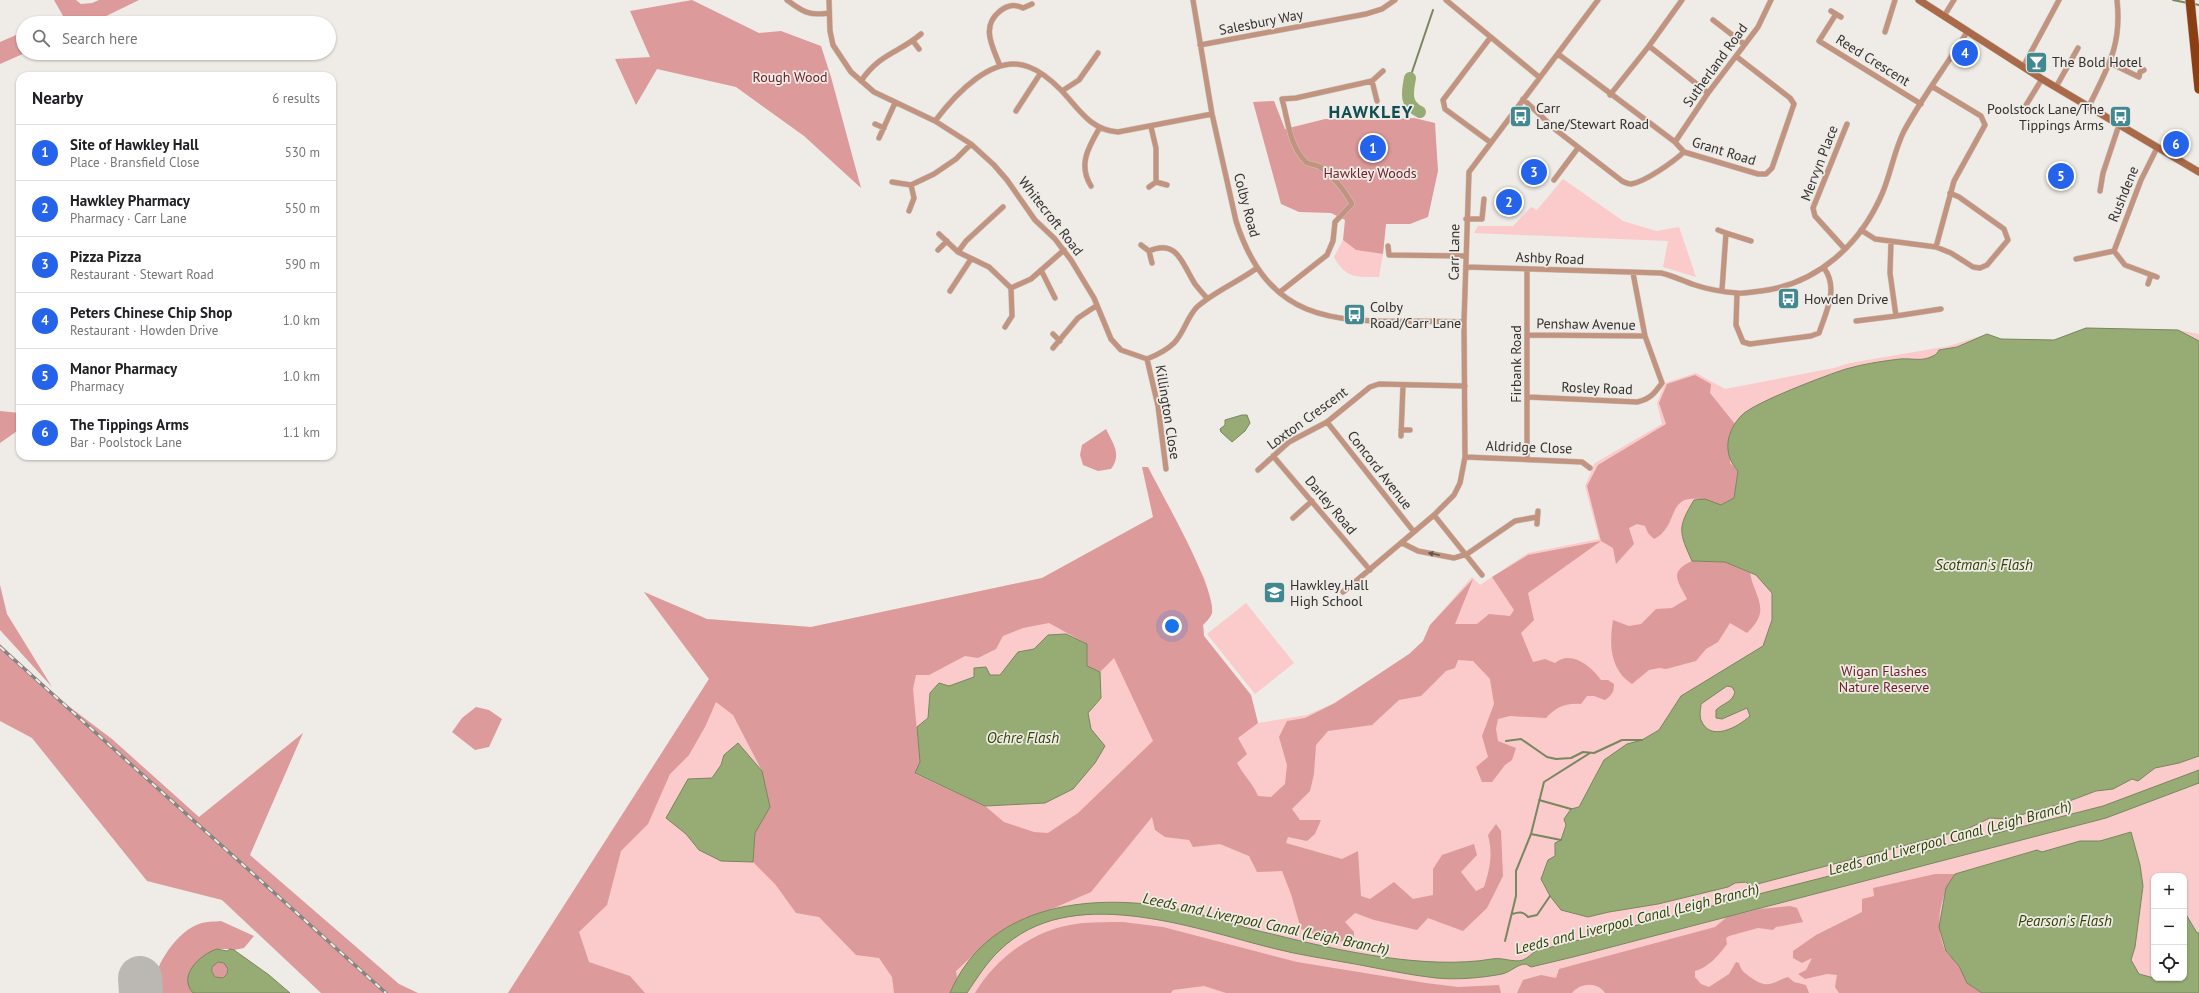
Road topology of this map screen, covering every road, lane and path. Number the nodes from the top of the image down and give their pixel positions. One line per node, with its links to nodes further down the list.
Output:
1 (787, 0): 16 (street)
2 (829, 0): 16 (street, Whitecroft Road)
3 (1193, 0): 26 (street, Colby Road)
4 (1395, 0): 26 (street, Salesbury Way)
5 (1446, 0): 23 (street)
6 (1598, 0): 31 (street, Carr Lane)
7 (1682, 0): 27 (street)
8 (1771, 0): 25 (street, Sutherland Road)
9 (1895, 0): 20 (street)
10 (1919, 0): 17 (main road)
11 (1954, 0): 17 (street)
12 (2059, 0): 35 (street)
13 (2117, 0): 33 (street)
14 (2190, 0): 45 (highway)
15 (1032, 4): 34 (street)
16 (829, 13): 41 (street, Whitecroft Road)
17 (1944, 16): 21 (main road)
18 (1841, 17): 52 (street, Reed Crescent)
19 (1713, 20): 25 (street)
20 (1885, 32)
21 (1968, 32): 35 (main road); 43 (street)
22 (921, 34): 24 (street)
23 (1490, 38): 39 (street); 65 (street)
24 (913, 42): 29 (street); 41 (street)
25 (1744, 44): 32 (street, Sutherland Road)
26 (1200, 45): 56 (street, Colby Road)
27 (1649, 46): 47 (street); 48 (street)
28 (2078, 48): 44 (street)
29 (919, 49)
30 (1098, 53): 46 (street)
31 (1558, 54): 39 (street, Carr Lane); 48 (street, Grant Road)
32 (1737, 57): 47 (street, Sutherland Road); 70 (street, Grant Road)
33 (2110, 62): 37 (street); 53 (street)
34 (1000, 66): 38 (street); 57 (street)
35 (2024, 67): 40 (main road)
36 (1383, 70): 42 (street)
37 (2144, 70)
38 (1040, 74): 46 (street); 55 (street)
39 (1539, 77): 49 (street, Carr Lane)
40 (2042, 79): 44 (main road); 54 (street)
41 (861, 81): 51 (street, Whitecroft Road)
42 (1372, 81): 50 (street); 117 (street)
43 (1933, 87): 52 (street); 80 (street)
44 (2056, 87): 53 (main road)
45 (2199, 89)
46 (1062, 91): 63 (street)
47 (1708, 93): 66 (street, Sutherland Road)
48 (1610, 95): 66 (street, Grant Road)
49 (1523, 99): 65 (street, Carr Lane); 68 (street)
50 (1377, 101)
51 (895, 103): 57 (street, Whitecroft Road); 62 (street)
52 (1921, 104): 86 (street)
53 (2089, 106): 60 (main road)
54 (2023, 110)
55 (1016, 111)
56 (1212, 114): 61 (street); 105 (street, Colby Road)
57 (936, 121): 67 (street, Whitecroft Road)
58 (875, 124): 62 (street)
59 (1847, 124): 95 (street, Mervyn Place)
60 (2119, 125): 69 (main road); 79 (street)
61 (1151, 127): 63 (street); 74 (street)
62 (884, 128): 64 (street)
63 (1099, 129): 77 (street)
64 (879, 138)
65 (1490, 142): 84 (street, Carr Lane)
66 (1675, 142): 70 (street, Grant Road)
67 (971, 144): 75 (street); 97 (street, Whitecroft Road)
68 (1578, 148): 70 (street); 72 (street)
69 (2157, 148): 71 (main road); 99 (street, Rushdene)
70 (1684, 152)
71 (2199, 172)
72 (1554, 180)
73 (892, 182): 75 (street)
74 (1156, 182): 76 (street); 78 (street)
75 (911, 184): 83 (street)
76 (1167, 185)
77 (1091, 186)
78 (1149, 187)
79 (2100, 191)
80 (1950, 193): 94 (street); 94 (street)
81 (1484, 199): 84 (street)
82 (1003, 208): 100 (street)
83 (909, 211)
84 (1466, 219): 101 (street, Carr Lane)
85 (1718, 230): 87 (street)
86 (1861, 230): 91 (street); 95 (street)
87 (1726, 233): 89 (street); 115 (street)
88 (939, 234): 90 (street)
89 (1751, 241)
90 (947, 242): 96 (street); 100 (street)
91 (1891, 242): 94 (street); 123 (street)
92 (1140, 245): 98 (street)
93 (1388, 246): 101 (street)
94 (1936, 247)
95 (1844, 248): 107 (street)
96 (938, 250)
97 (1064, 250): 109 (street); 121 (street, Whitecroft Road)
98 (1149, 251): 104 (street); 120 (street)
99 (2114, 251): 103 (street); 111 (street)
100 (958, 252): 102 (street)
101 (1466, 256): 106 (street, Carr Lane)
102 (971, 259): 114 (street); 116 (street)
103 (2076, 259)
104 (1152, 263)
105 (1257, 268): 117 (street, Colby Road); 120 (street)
106 (1466, 268): 108 (street, Ashby Road); 125 (street, Carr Lane)
107 (1824, 268): 118 (street); 118 (street)
108 (1528, 269): 110 (street, Ashby Road); 128 (street, Firbank Road)
109 (1041, 270): 114 (street); 119 (street)
110 (1633, 273): 115 (street); 129 (street, Rosley Road)
111 (2151, 275): 112 (street); 113 (street)
112 (2157, 277)
113 (2148, 284)
114 (1011, 288): 126 (street)
115 (1722, 290): 118 (street)
116 (950, 291)
117 (1280, 292): 125 (street, Colby Road)
118 (1737, 294)
119 (1055, 298)
120 (1208, 298): 132 (street)
121 (1096, 306): 130 (street); 132 (street, Whitecroft Road)
122 (1941, 309): 123 (street)
123 (1896, 316): 124 (street)
124 (1856, 321)
125 (1464, 322): 134 (street, Carr Lane)
126 (1005, 327)
127 (1052, 334): 130 (street)
128 (1528, 335): 129 (street, Penshaw Avenue); 135 (street, Firbank Road)
129 (1645, 336): 135 (street, Rosley Road)
130 (1060, 340): 131 (street)
131 (1053, 348)
132 (1147, 359): 142 (street, Killington Close)
133 (1403, 386): 134 (street, Loxton Crescent); 136 (street, Loxton Crescent); 137 (street)
134 (1465, 386): 139 (street, Carr Lane)
135 (1528, 397): 140 (street, Firbank Road)
136 (1327, 422): 138 (street, Loxton Crescent); 150 (street, Concord Avenue)
137 (1410, 430)
138 (1273, 456): 143 (street, Loxton Crescent); 144 (street, Darley Road)
139 (1465, 457): 140 (street, Aldridge Close); 146 (street, Carr Lane)
140 (1527, 460): 141 (street, Aldridge Close)
141 (1590, 468)
142 (1166, 469)
143 (1258, 470)
144 (1312, 501): 148 (street); 153 (street, Darley Road)
145 (1538, 511): 147 (street)
146 (1434, 515): 150 (street, Carr Lane); 152 (street)
147 (1538, 517): 149 (street); 152 (street)
148 (1293, 518)
149 (1537, 524)
150 (1414, 532): 151 (street, Carr Lane)
151 (1402, 543): 152 (street, one-way to 151); 153 (street, Carr Lane)
152 (1467, 554): 154 (street)
153 (1370, 570): 155 (street, Carr Lane)
154 (1482, 575)
155 (1343, 592)

